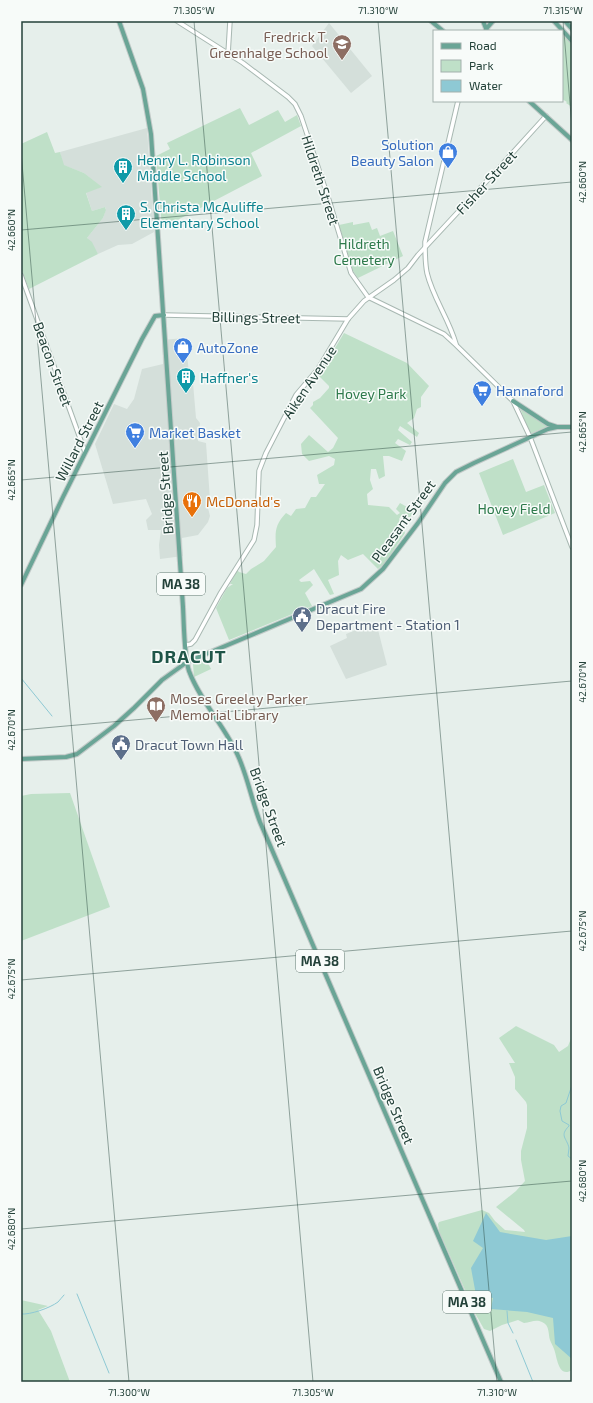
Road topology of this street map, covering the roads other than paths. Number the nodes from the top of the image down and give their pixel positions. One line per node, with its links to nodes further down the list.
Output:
1 (119, 21): 23 (main road, Bridge Street / MA 38)
2 (177, 21): 15 (street, Hildreth Street)
3 (230, 21): 15 (street)
4 (431, 21): 10 (main road)
5 (483, 21): 11 (main road)
6 (493, 21): 11 (main road)
7 (554, 21): 12 (main road)
8 (565, 21): 9 (main road)
9 (572, 29)
10 (442, 30)
11 (486, 30)
12 (562, 30)
13 (563, 31): 14 (main road)
14 (572, 41)
15 (228, 54): 22 (street, Hildreth Street)
16 (458, 102): 20 (street)
17 (530, 102): 18 (main road)
18 (546, 116): 19 (main road); 20 (street, Fisher Street)
19 (572, 140)
20 (425, 248): 22 (street, Aiken Avenue); 25 (street)
21 (21, 275): 30 (street, Beacon Street)
22 (368, 297): 24 (street, Aiken Avenue); 25 (street, Hildreth Street)
23 (164, 315): 24 (street, Billings Street); 30 (main road, Willard Street); 33 (main road, Bridge Street / MA 38)
24 (348, 319): 33 (street, Aiken Avenue)
25 (456, 345): 26 (street, Hildreth Street)
26 (513, 401): 27 (main road); 29 (street, Hildreth Street)
27 (557, 427): 28 (main road, Pleasant Street); 29 (main road, Pleasant Street)
28 (572, 427)
29 (530, 437): 31 (street, Hildreth Street); 34 (main road, Pleasant Street)
30 (85, 452): 32 (main road, Willard Street)
31 (572, 547)
32 (21, 585)
33 (186, 645): 34 (main road, Bridge Street / MA 38)
34 (187, 662): 35 (main road, Pleasant Street); 36 (main road, Bridge Street / MA 38)
35 (21, 760)
36 (501, 1382)

